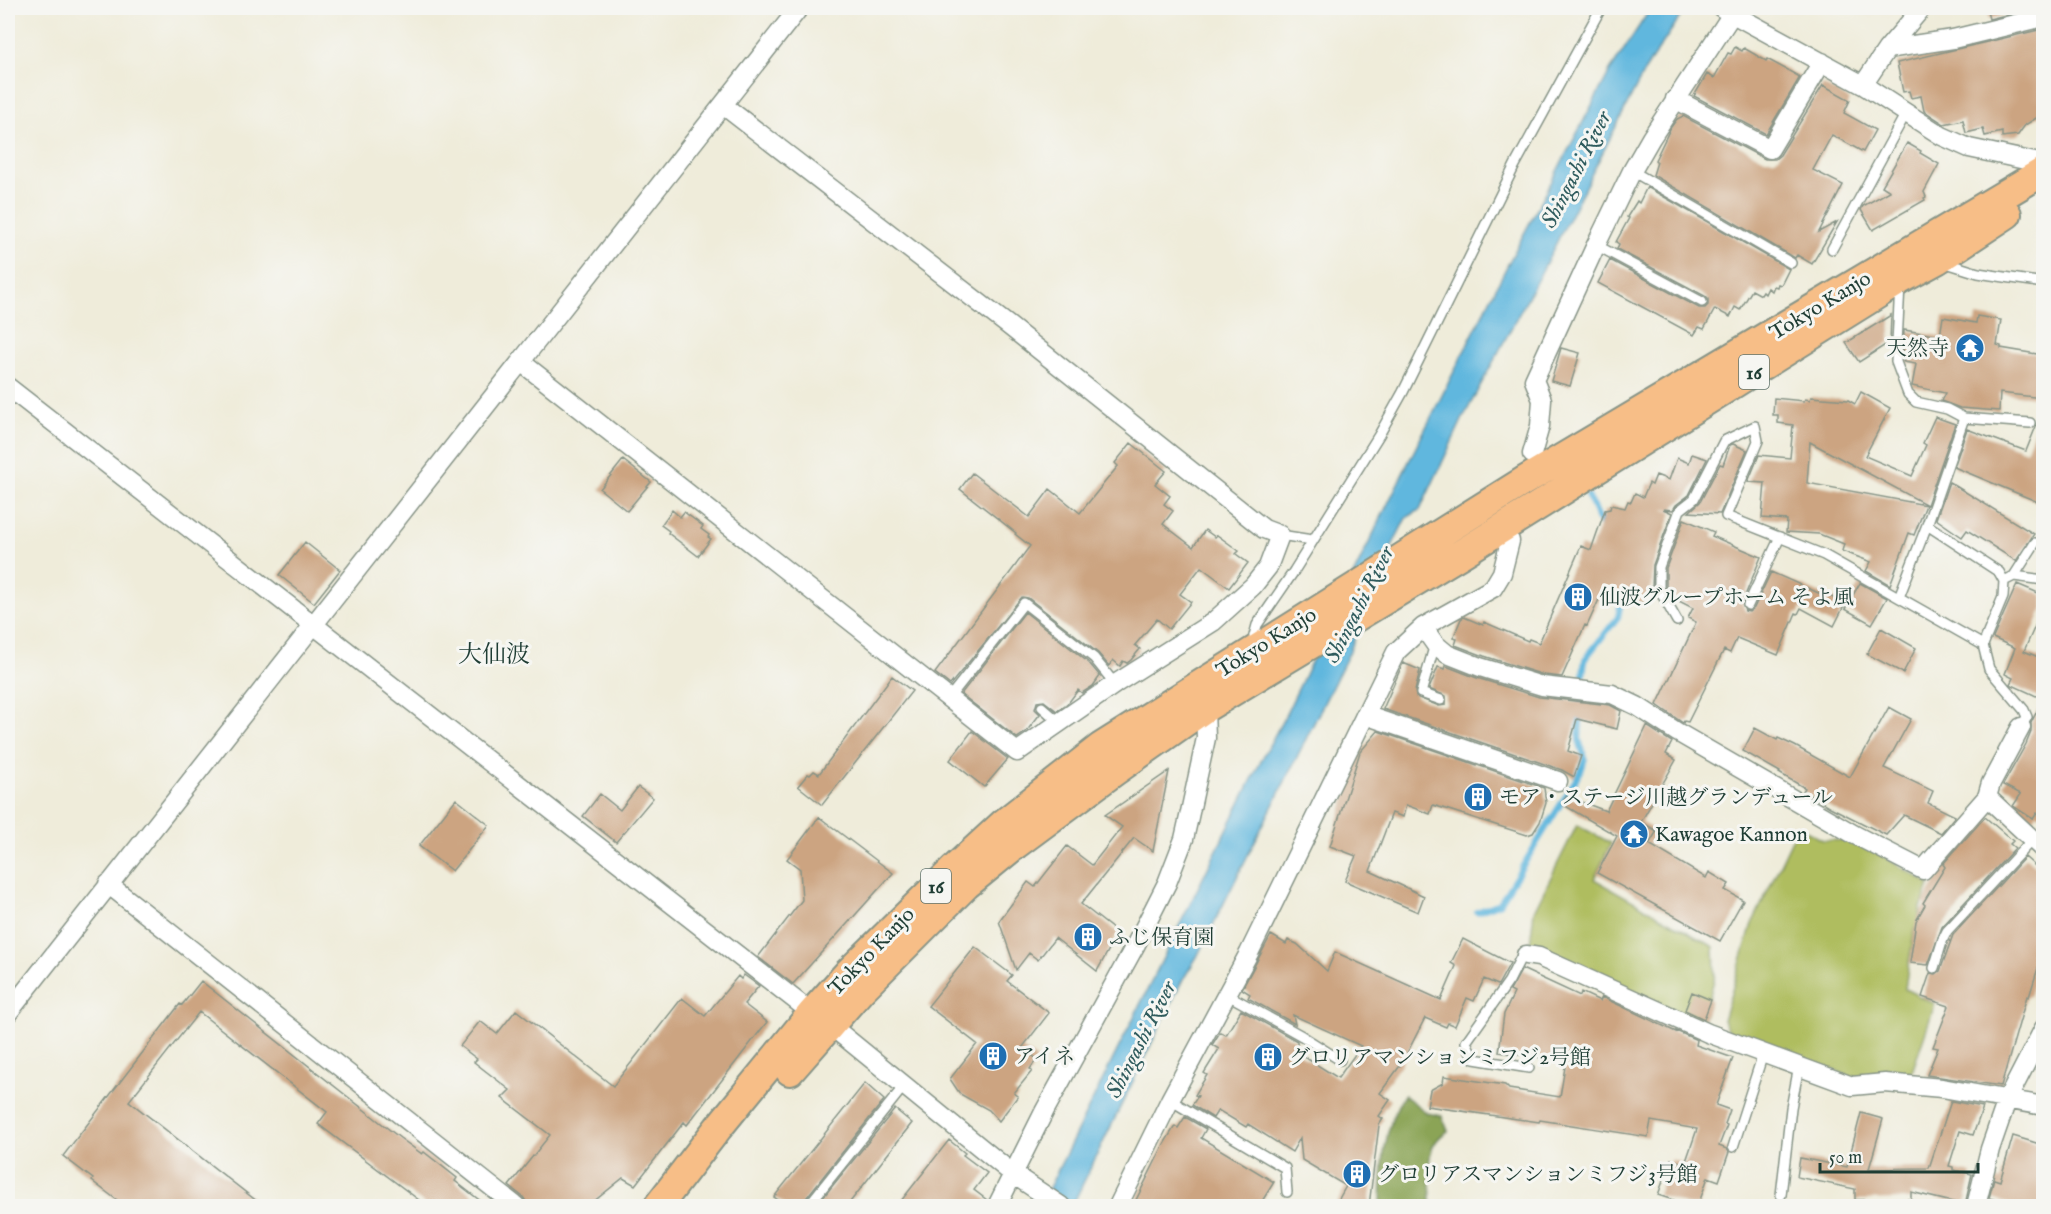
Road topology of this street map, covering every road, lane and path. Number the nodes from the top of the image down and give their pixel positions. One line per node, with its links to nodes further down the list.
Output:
1 (799, 8): 10 (street)
2 (1601, 8): 31 (lane)
3 (1922, 8): 6 (street)
4 (1729, 10): 7 (street); 9 (street)
5 (2043, 17): 6 (street)
6 (1887, 49): 8 (street)
7 (1822, 62): 8 (street); 9 (street)
8 (1863, 85): 11 (street)
9 (1675, 99): 13 (street)
10 (723, 105): 23 (street); 29 (street)
11 (1906, 113): 12 (street); 17 (lane)
12 (2043, 164)
13 (1632, 171): 16 (street); 19 (lane)
14 (2043, 171): 44 (highway, Tokyo Kanjo / 16)
15 (2043, 190): 18 (highway, Tokyo Kanjo / 16)
16 (1596, 245): 22 (lane); 27 (street)
17 (1832, 249)
18 (1937, 260): 20 (highway, Tokyo Kanjo / 16); 21 (lane)
19 (1791, 263)
20 (1900, 280): 25 (lane); 44 (highway, Tokyo Kanjo / 16)
21 (2043, 283)
22 (1702, 302)
23 (521, 362): 40 (street); 46 (street)
24 (8, 387): 40 (street)
25 (1964, 418): 26 (lane); 28 (lane)
26 (2030, 423)
27 (1532, 454)
28 (1927, 525): 36 (lane); 37 (lane)
29 (1280, 535): 31 (lane); 45 (street)
30 (1780, 537): 37 (lane); 38 (lane); 39 (lane)
31 (1312, 540): 44 (lane)
32 (1510, 541): 41 (street)
33 (2035, 543): 34 (lane)
34 (2014, 576): 35 (lane); 36 (lane)
35 (2043, 580)
36 (2004, 581): 43 (lane)
37 (1899, 597): 43 (lane)
38 (1748, 605)
39 (1677, 621)
40 (314, 625): 56 (street); 61 (street)
41 (1423, 627): 42 (street); 50 (street)
42 (1435, 644): 47 (lane); 54 (street)
43 (1983, 645): 52 (lane)
44 (1253, 665): 49 (highway, Tokyo Kanjo / 16); 61 (highway, Tokyo Kanjo / 16)
45 (1115, 684): 46 (lane); 51 (street)
46 (949, 698): 51 (street)
47 (1441, 700)
48 (1042, 707): 51 (lane)
49 (1205, 708): 61 (highway, Tokyo Kanjo / 16); 72 (street)
50 (1365, 715): 53 (street); 59 (street)
51 (1060, 723)
52 (2021, 727): 54 (street)
53 (1558, 781)
54 (1987, 797): 55 (street)
55 (2038, 845): 58 (lane)
56 (108, 884): 60 (street); 75 (street)
57 (1526, 955): 63 (street); 66 (lane)
58 (1934, 968)
59 (1228, 995): 64 (lane); 68 (street)
60 (8, 1013)
61 (821, 1019): 67 (street); 76 (highway, Tokyo Kanjo / 16); 77 (highway, Tokyo Kanjo / 16)
62 (2043, 1028): 69 (street)
63 (1762, 1054): 65 (street); 71 (lane)
64 (1340, 1060)
65 (1799, 1066): 69 (street); 74 (lane)
66 (1528, 1068)
67 (904, 1086): 72 (street); 78 (lane)
68 (1170, 1100): 73 (lane); 81 (street)
69 (2007, 1100): 70 (street); 82 (street)
70 (2043, 1106)
71 (1733, 1147)
72 (1018, 1178): 79 (street); 80 (street)
73 (1287, 1192)
74 (1781, 1196)
75 (516, 1206)
76 (658, 1206)
77 (682, 1206)
78 (808, 1206)
79 (997, 1206)
80 (1061, 1206)
81 (1118, 1206)
82 (1976, 1206)

